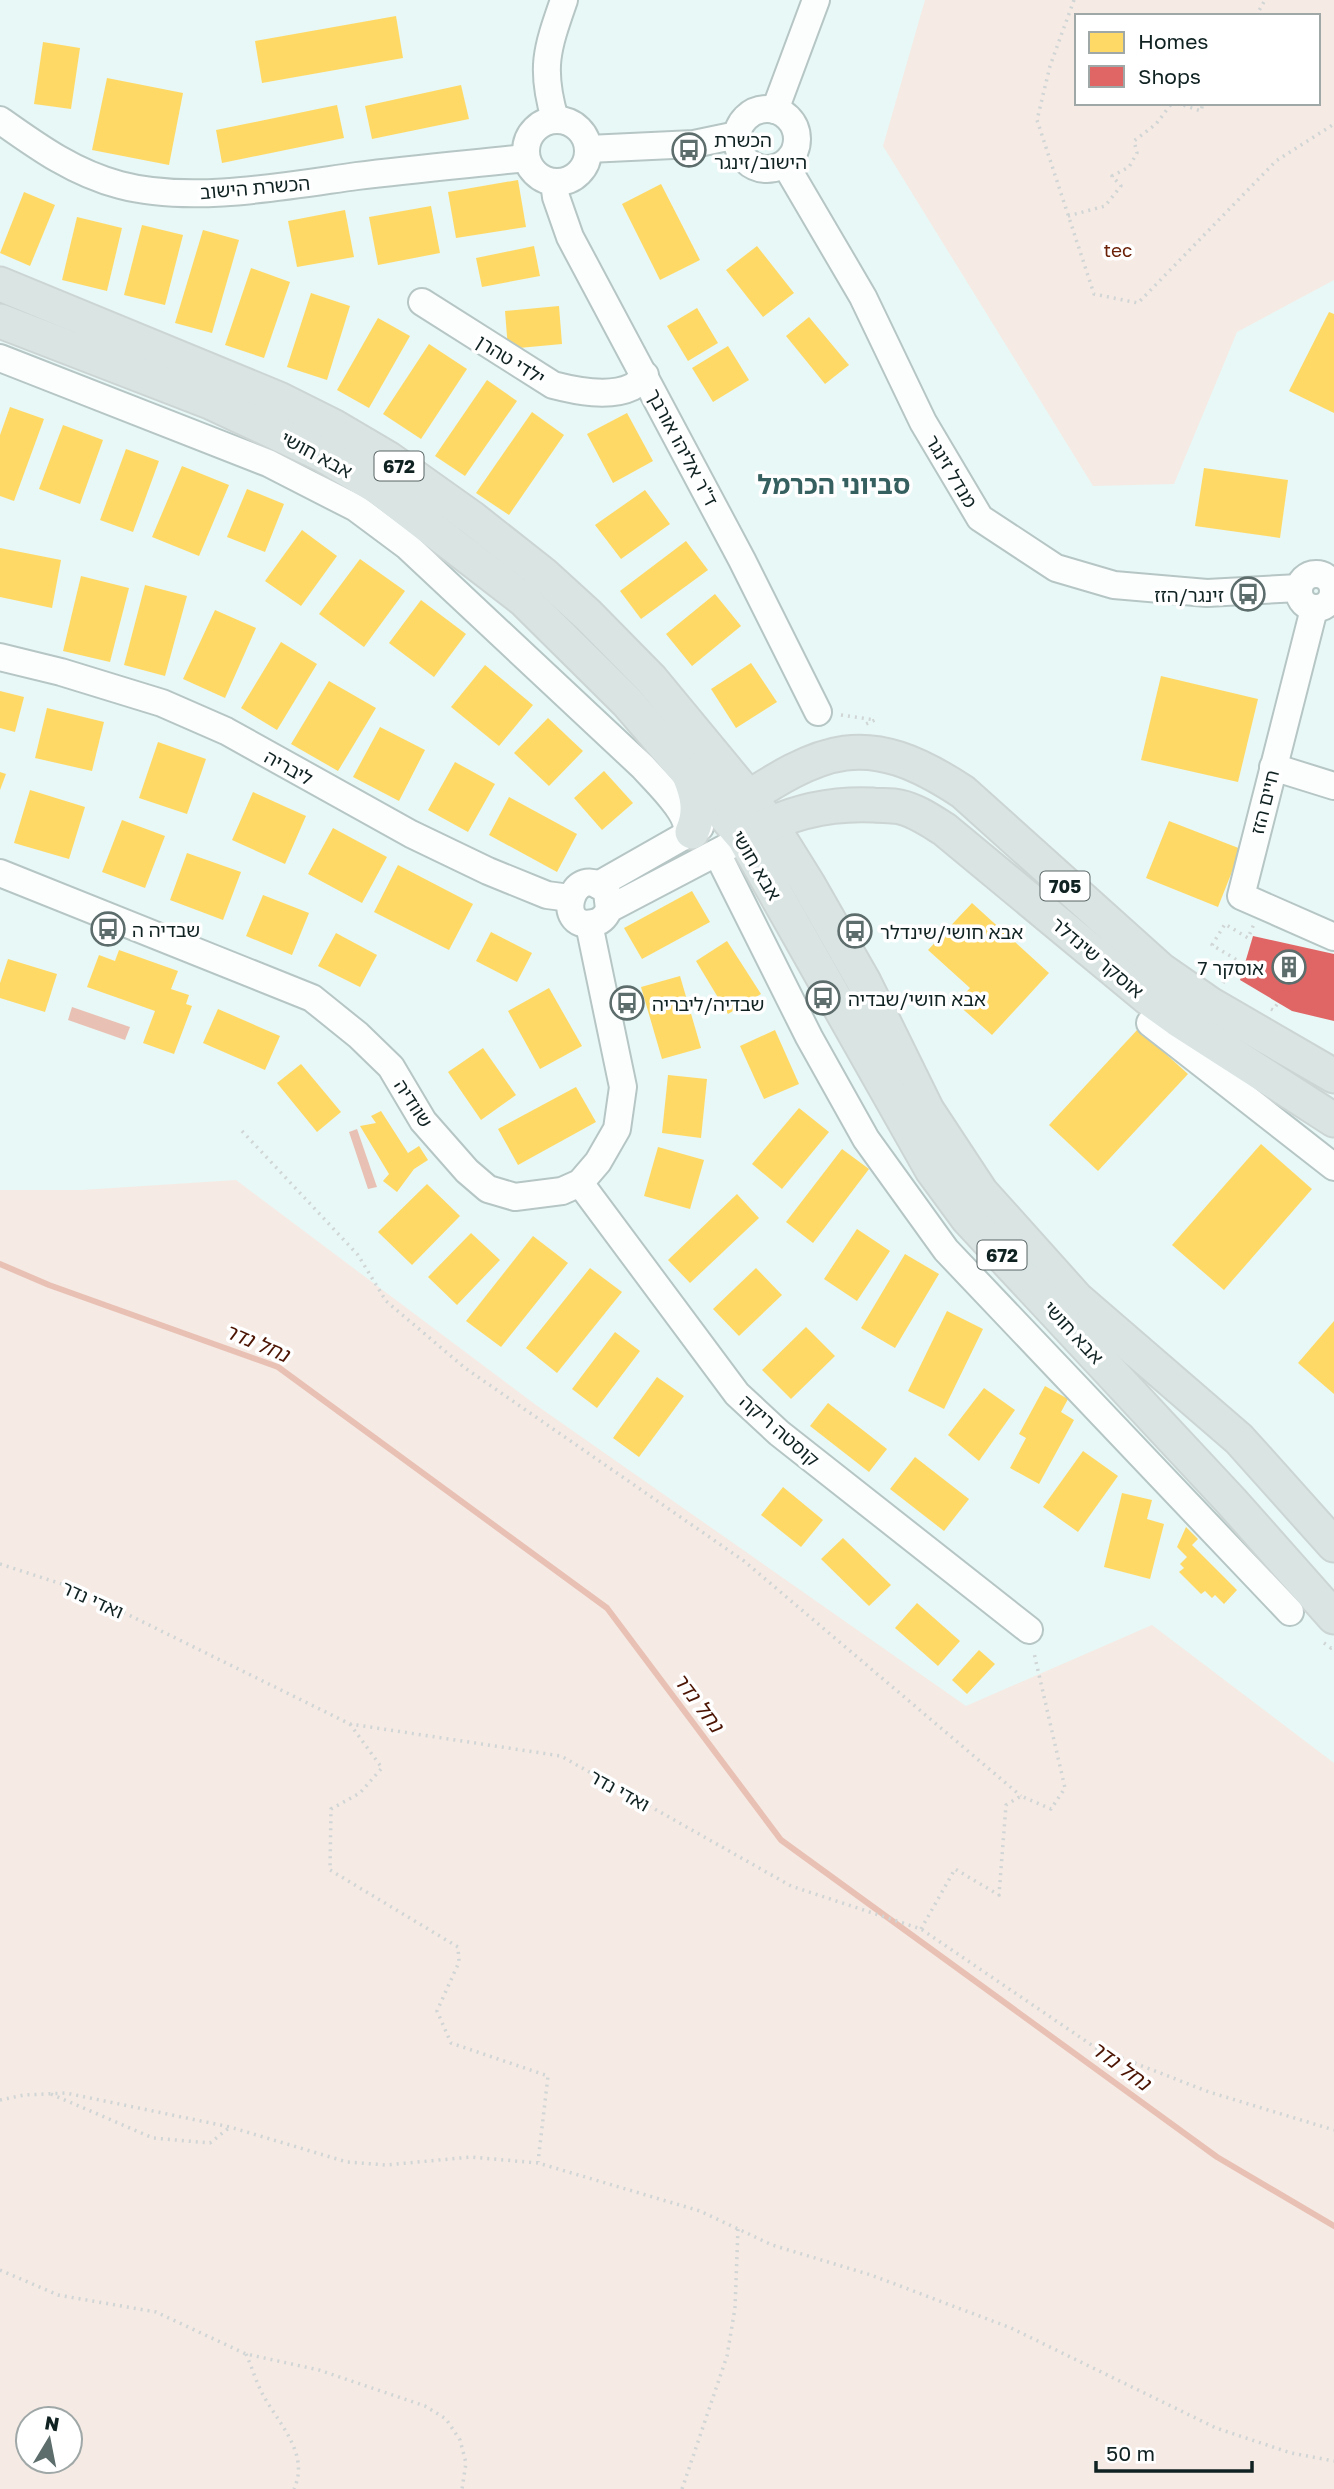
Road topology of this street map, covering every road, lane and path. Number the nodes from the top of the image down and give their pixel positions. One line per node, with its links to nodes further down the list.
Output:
1 (564, 0): 8 (street)
2 (816, 0): 7 (street)
3 (1074, 0): 16 (path)
4 (1173, 105): 16 (path)
5 (1182, 105): 6 (path)
6 (1202, 105)
7 (775, 110): 11 (street); 14 (street)
8 (555, 119): 12 (street); 13 (street)
9 (0, 120): 13 (street, הכשרת הישוב)
10 (1334, 124): 16 (path)
11 (737, 135): 12 (street); 14 (street)
12 (588, 149): 15 (street)
13 (526, 158): 15 (street)
14 (785, 164): 22 (street, מנדל זינגר)
15 (554, 182): 21 (street, ד"ר אליהו אורבך)
16 (1068, 216)
17 (0, 284): 25 (main road, אבא חושי / 672)
18 (422, 302): 21 (street, ילדי טהרן)
19 (0, 321): 30 (main road, אבא חושי / 672)
20 (0, 358): 30 (street, אבא חושי)
21 (645, 375): 24 (street, ד"ר אליהו אורבך)
22 (1320, 596): 26 (street, חיים הזז)
23 (0, 657): 35 (street, ליבריה)
24 (818, 712)
25 (720, 762): 27 (main road, אוסקר שינדלר / 705); 30 (main road, אבא חושי / 672)
26 (1273, 767): 28 (street); 34 (street, חיים הזז)
27 (784, 774): 30 (main road, אוסקר שינדלר); 38 (main road, אוסקר שינדלר / 705)
28 (1334, 786)
29 (819, 807): 30 (main road, אוסקר שינדלר / 705); 32 (main road); 41 (main road, אוסקר שינדלר / 705)
30 (726, 827): 32 (main road, אבא חושי / 672); 33 (street); 36 (street); 47 (street, אבא חושי); 48 (main road, אבא חושי / 672)
31 (0, 873): 44 (street, שוודיה)
32 (808, 884): 45 (main road, אבא חושי / 672)
33 (598, 885): 35 (street); 36 (street)
34 (1241, 896): 37 (street); 38 (path)
35 (570, 898): 36 (street)
36 (599, 916): 44 (street)
37 (1334, 937)
38 (1210, 1004): 40 (main road, אוסקר שינדלר / 705)
39 (1150, 1023): 43 (street)
40 (1334, 1076)
41 (1334, 1119)
42 (242, 1131): 51 (path)
43 (1334, 1167)
44 (580, 1183): 49 (street, קוסטה ריקה)
45 (1334, 1545)
46 (0, 1564): 50 (path, ואדי נדר)
47 (1290, 1612)
48 (1334, 1617)
49 (1029, 1630): 51 (path)
50 (350, 1724): 52 (path, ואדי נדר); 57 (path)
51 (1021, 1796): 52 (path)
52 (921, 1929): 56 (path, ואדי נדר)
53 (49, 2093): 54 (path); 55 (path); 55 (path)
54 (0, 2100)
55 (230, 2127): 57 (path)
56 (1334, 2130)
57 (538, 2163): 58 (path)
58 (738, 2229): 61 (path); 64 (path)
59 (0, 2270): 60 (path)
60 (246, 2354): 62 (path); 63 (path)
61 (1334, 2461)
62 (294, 2489)
63 (462, 2489)
64 (682, 2489)

